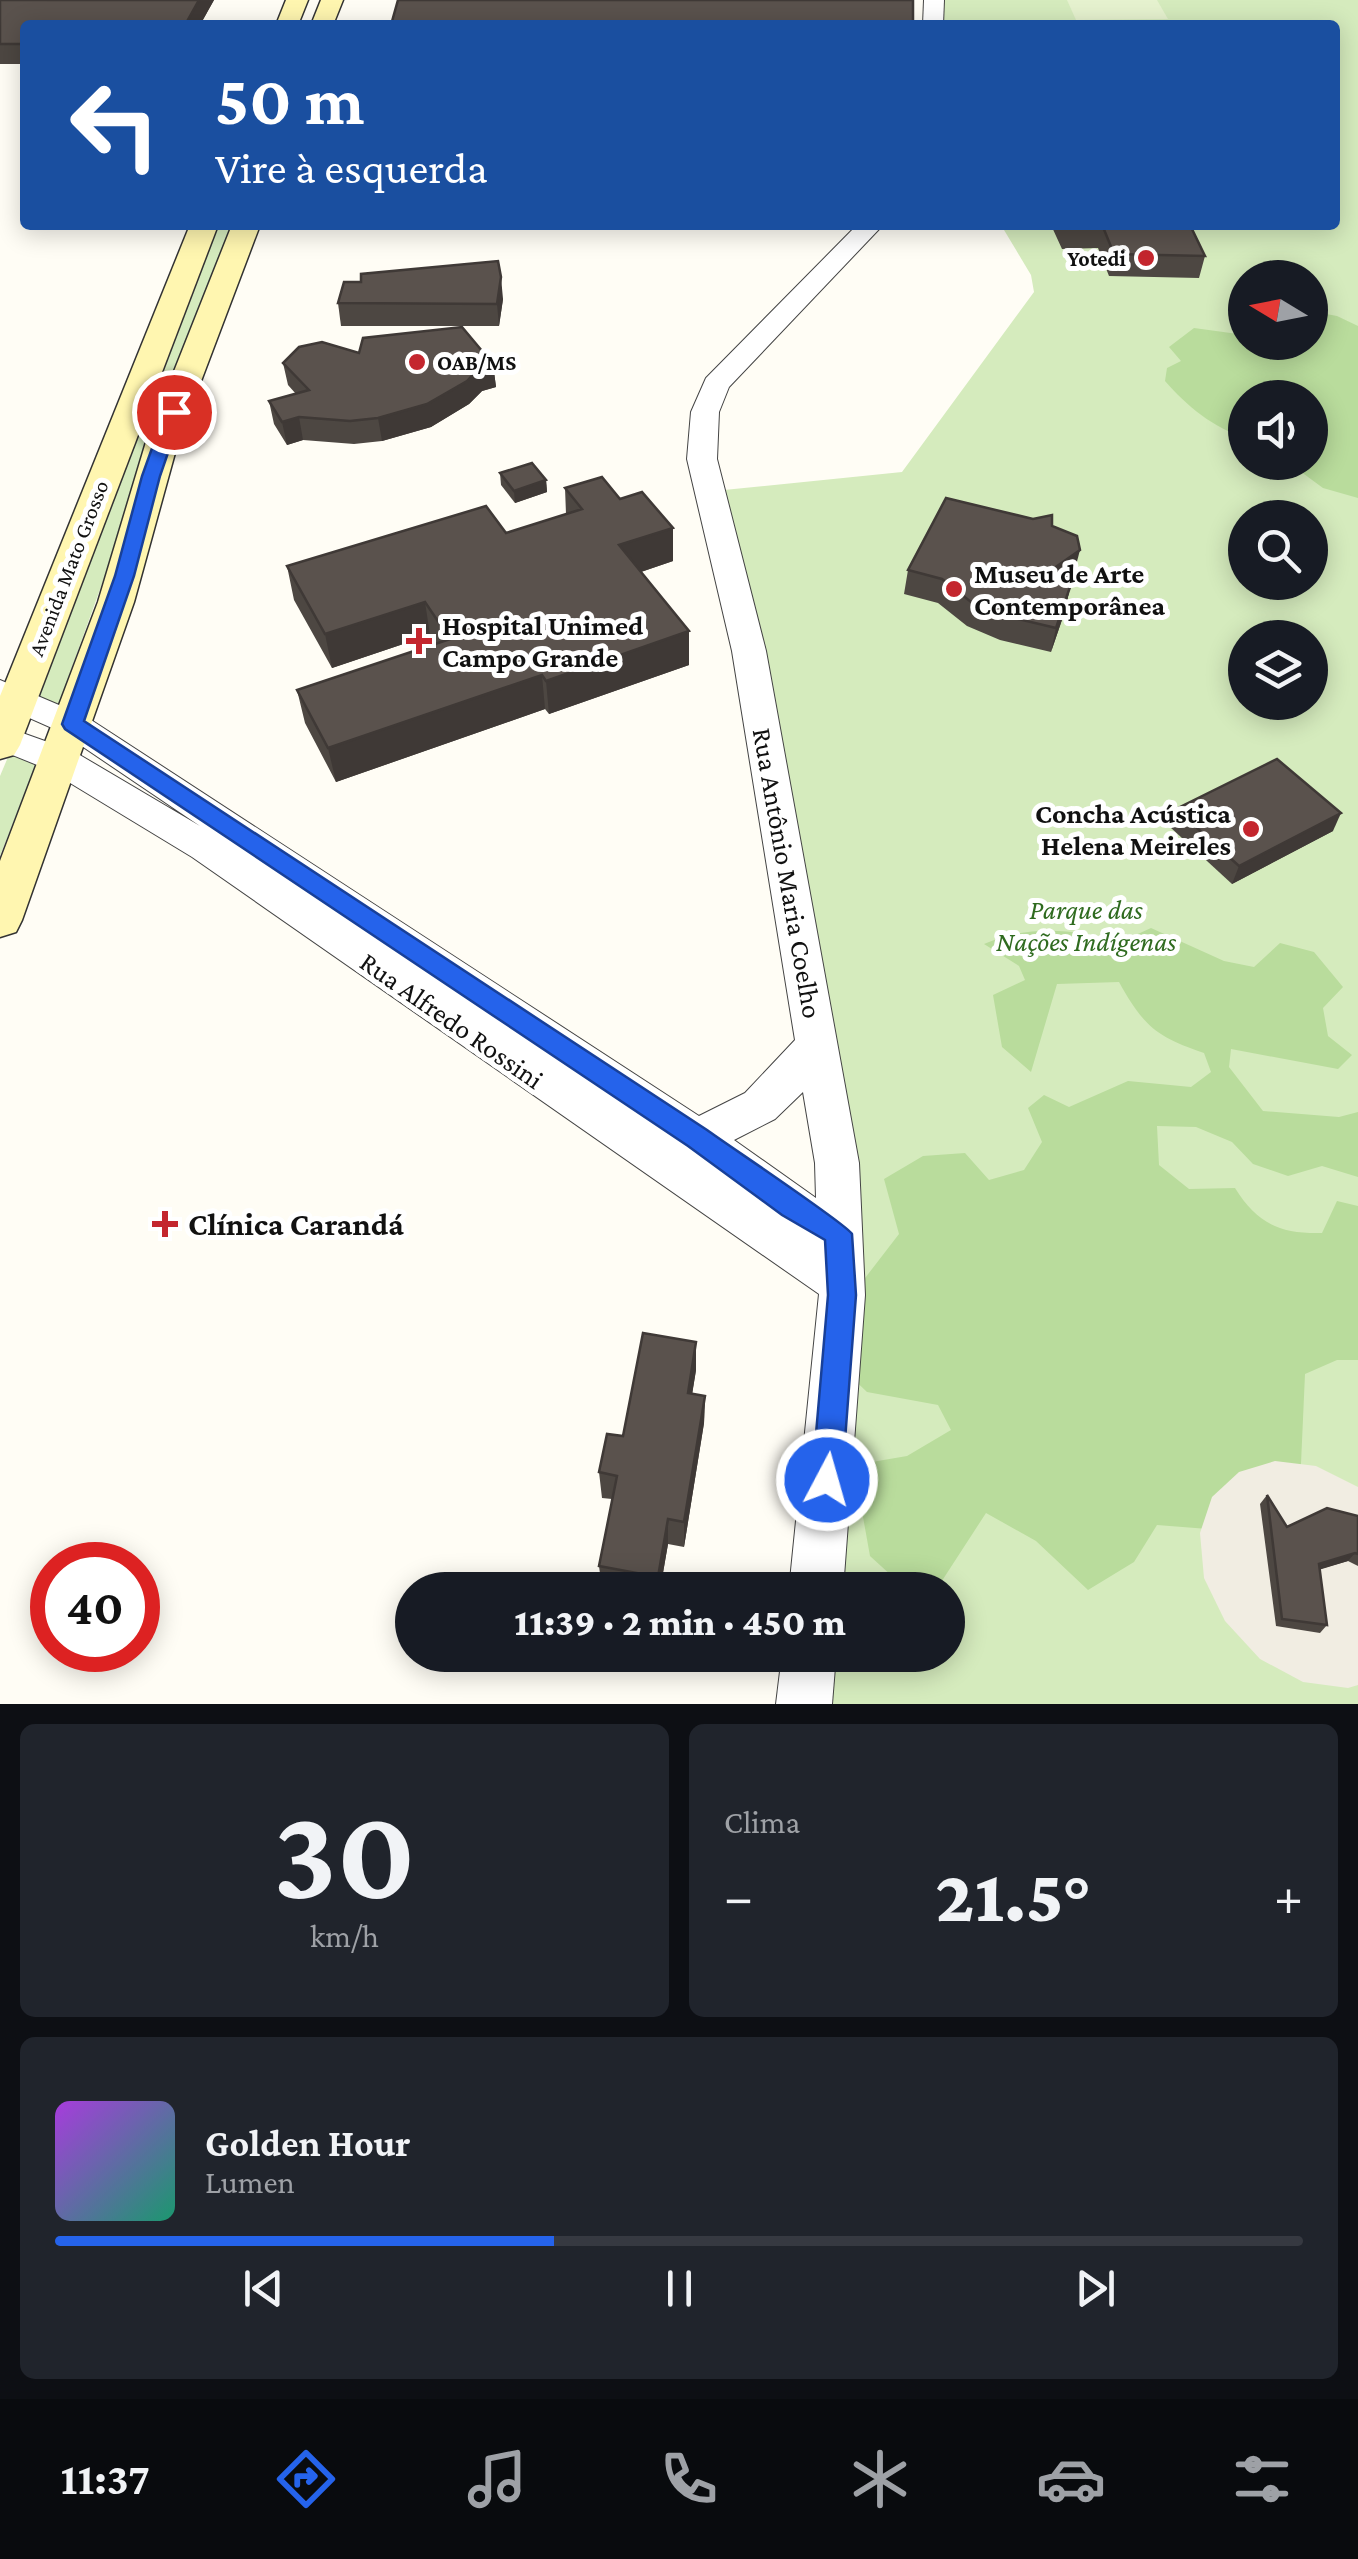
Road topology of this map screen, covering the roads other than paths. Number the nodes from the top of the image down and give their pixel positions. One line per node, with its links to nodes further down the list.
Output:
1 (202, 230): 4 (main road, Avenida Mato Grosso)
2 (244, 230): 5 (main road, Avenida Mato Grosso)
3 (866, 230): 10 (street, Rua Antônio Maria Coelho)
4 (127, 419): 5 (main road); 6 (main road, Avenida Mato Grosso)
5 (162, 442): 8 (main road, Avenida Mato Grosso)
6 (13, 677): 7 (main road, Avenida Mato Grosso); 8 (street)
7 (1, 740): 8 (street)
8 (66, 742): 9 (main road, Avenida Mato Grosso); 11 (street); 13 (street, Rua Alfredo Rossini)
9 (0, 920)
10 (818, 1043): 11 (street); 12 (street, Rua Antônio Maria Coelho)
11 (697, 1138): 12 (street)
12 (838, 1234): 13 (street, Rua Antônio Maria Coelho)
13 (842, 1284): 14 (street, Rua Antônio Maria Coelho)
14 (818, 1572)
15 (807, 1672): 16 (street)
16 (804, 1704)

